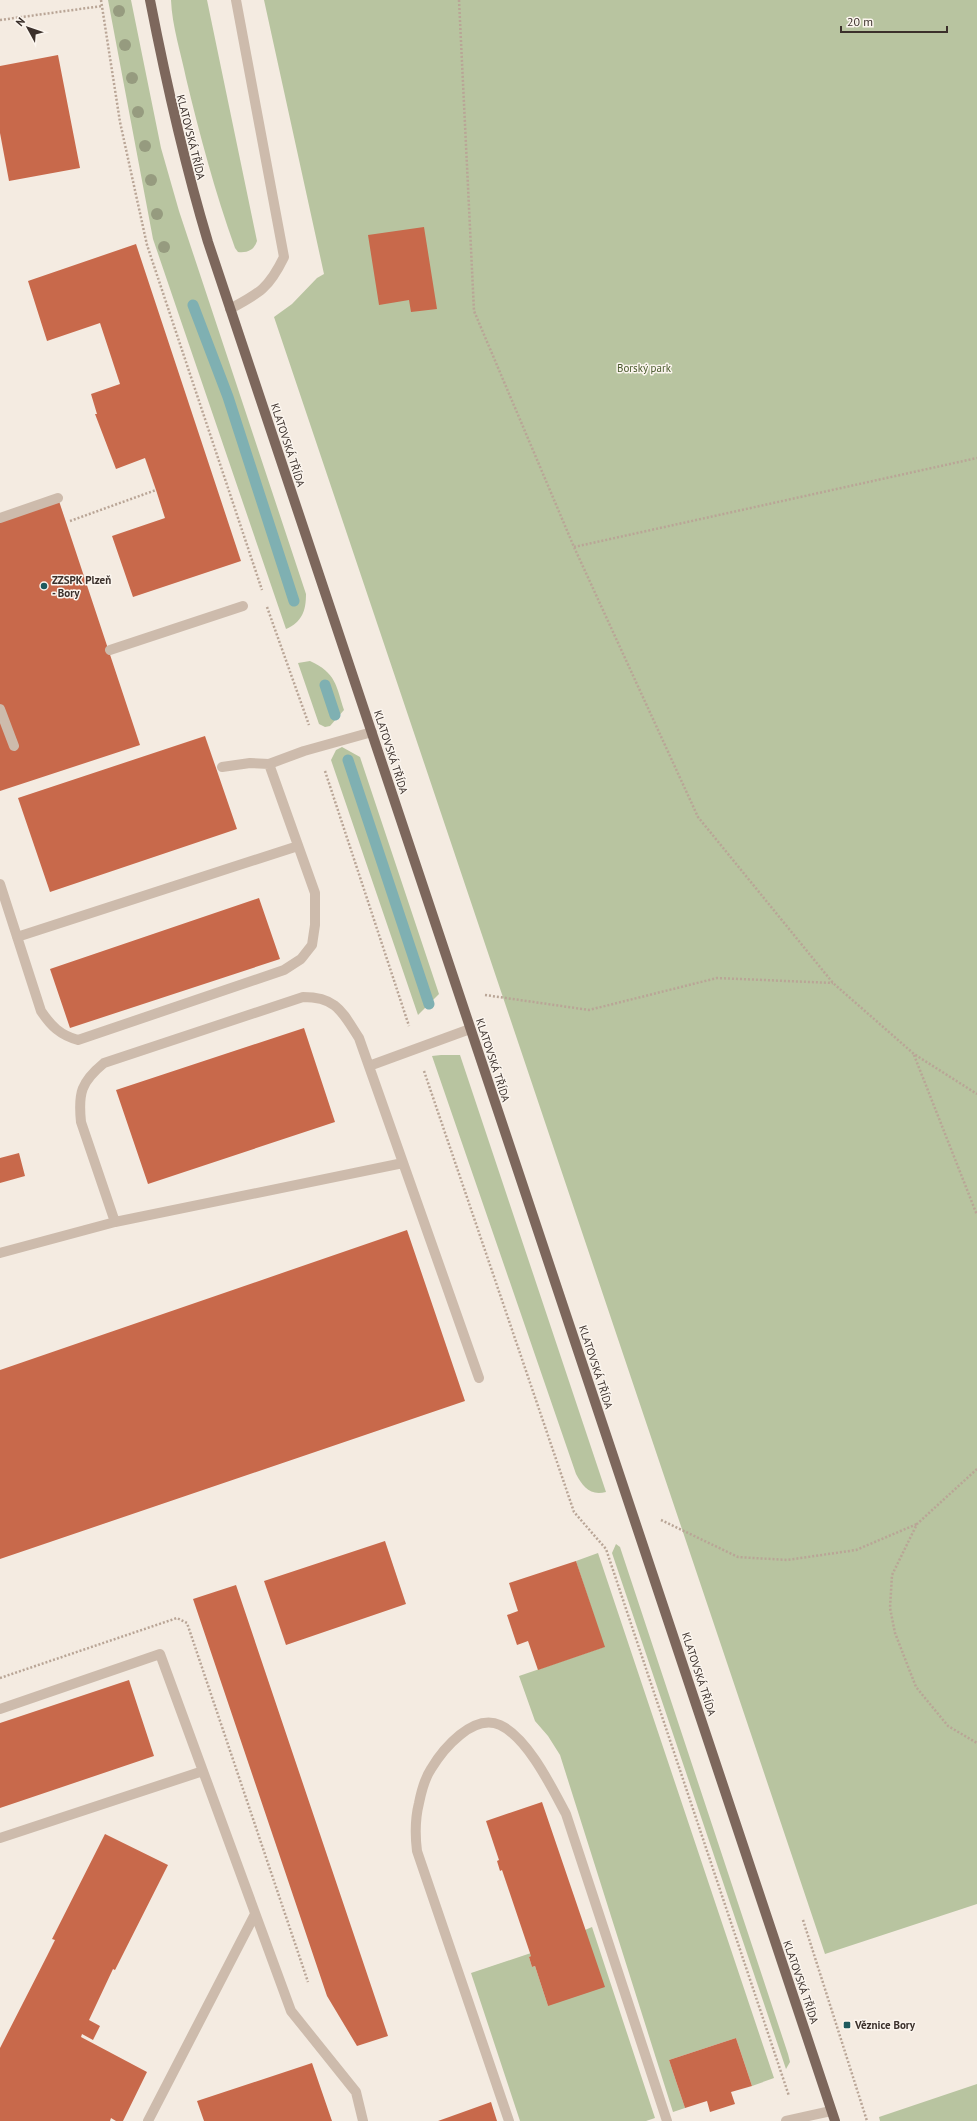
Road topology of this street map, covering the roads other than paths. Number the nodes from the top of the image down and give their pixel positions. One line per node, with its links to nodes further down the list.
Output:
1 (150, 0): 3 (main road, KLATOVSKÁ TŘÍDA)
2 (236, 0): 3 (street)
3 (230, 309): 9 (main road, KLATOVSKÁ TŘÍDA)
4 (58, 498): 5 (street)
5 (0, 518)
6 (243, 606): 7 (street)
7 (110, 650)
8 (0, 709): 10 (street)
9 (372, 732): 11 (street); 16 (main road, KLATOVSKÁ TŘÍDA)
10 (14, 746)
11 (269, 764): 12 (street); 13 (street)
12 (222, 767)
13 (298, 846): 15 (street); 15 (street)
14 (0, 884): 15 (street)
15 (17, 937)
16 (470, 1029): 17 (street); 26 (main road, KLATOVSKÁ TŘÍDA)
17 (369, 1066): 18 (street); 19 (street)
18 (404, 1163): 19 (street); 21 (street)
19 (115, 1222): 20 (street)
20 (0, 1254)
21 (479, 1378)
22 (0, 1708): 23 (street)
23 (203, 1771): 24 (street); 25 (street)
24 (0, 1838)
25 (255, 1914): 27 (street); 28 (street)
26 (831, 2111): 31 (street); 32 (main road, KLATOVSKÁ TŘÍDA)
27 (148, 2121)
28 (363, 2121)
29 (508, 2121): 30 (street)
30 (668, 2121)
31 (786, 2121)
32 (835, 2121)

